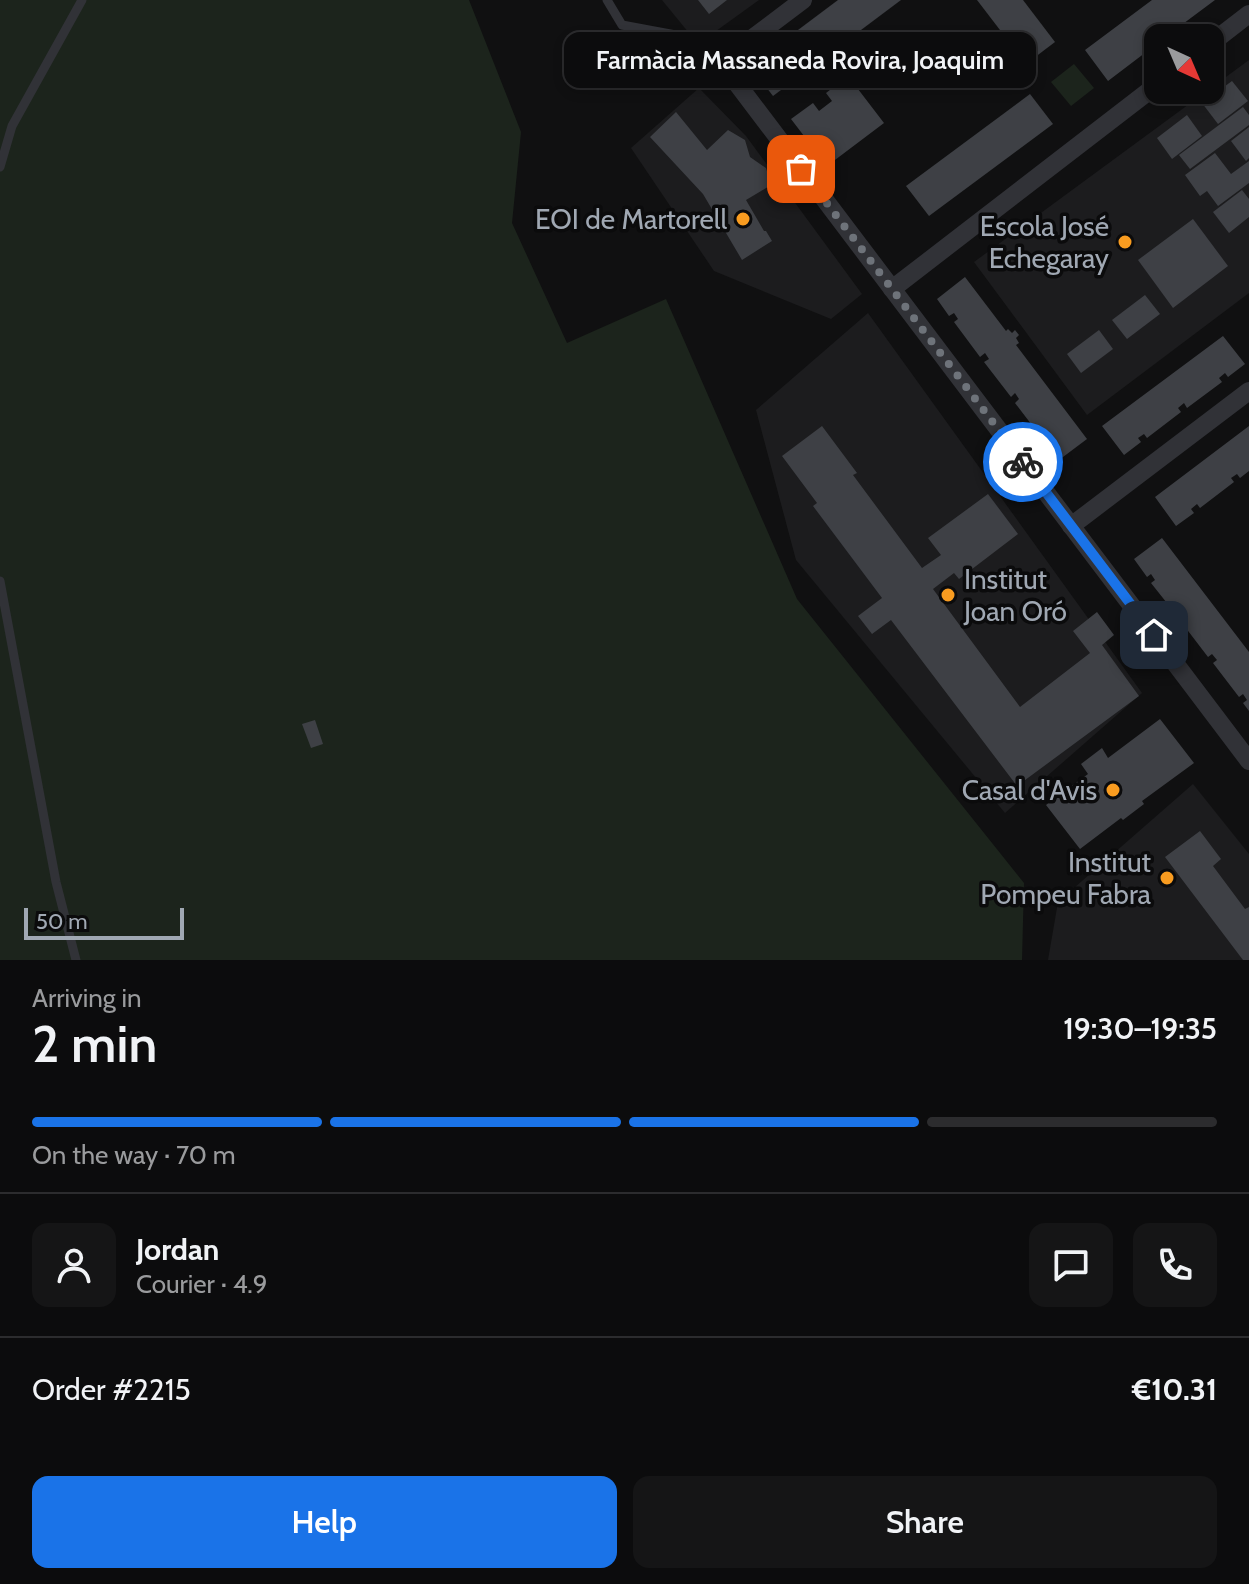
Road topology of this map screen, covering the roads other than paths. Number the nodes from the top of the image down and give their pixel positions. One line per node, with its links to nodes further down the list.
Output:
1 (82, 0): 8 (lane)
2 (607, 0): 6 (lane)
3 (803, 0): 6 (street)
4 (1249, 14): 5 (street)
5 (1224, 33)
6 (728, 62): 9 (street)
7 (1144, 95): 9 (street)
8 (0, 167)
9 (892, 289): 11 (street)
10 (1249, 391): 11 (street)
11 (1071, 526): 13 (street)
12 (0, 581): 14 (lane)
13 (1249, 761)
14 (76, 960)

